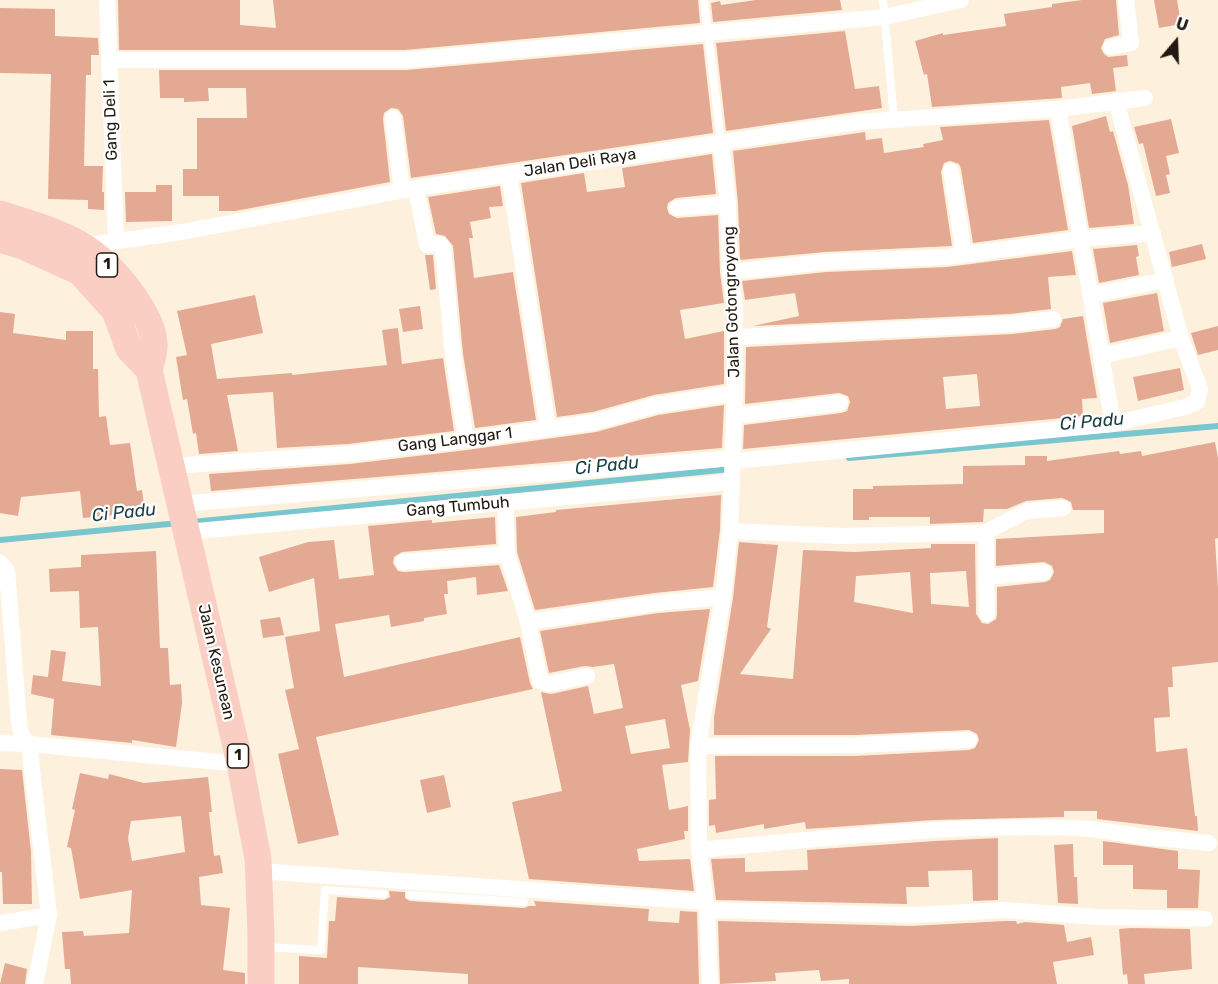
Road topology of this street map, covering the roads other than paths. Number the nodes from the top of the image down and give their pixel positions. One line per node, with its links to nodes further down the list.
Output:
1 (107, 0): 8 (street, Gang Deli 1)
2 (704, 0): 6 (lane)
3 (961, 0): 5 (street)
4 (1126, 0): 7 (street)
5 (884, 8): 6 (street); 13 (lane)
6 (709, 34): 8 (street); 14 (lane)
7 (1111, 47)
8 (109, 60): 24 (street, Gang Deli 1)
9 (1145, 98): 10 (street, Jalan Deli Raya)
10 (1116, 101): 11 (street, Jalan Deli Raya); 21 (street)
11 (1058, 109): 13 (street, Jalan Deli Raya); 22 (street)
12 (393, 118): 17 (street)
13 (894, 119): 14 (street, Jalan Deli Raya)
14 (721, 142): 16 (street, Jalan Deli Raya); 18 (street, Jalan Gotongroyong)
15 (951, 171): 26 (street)
16 (509, 174): 17 (street, Jalan Deli Raya); 40 (street)
17 (409, 190): 24 (street, Jalan Deli Raya); 41 (street)
18 (728, 204): 19 (street); 28 (street, Jalan Gotongroyong)
19 (677, 208)
20 (0, 214): 25 (highway, 1)
21 (1153, 232): 22 (street); 29 (street)
22 (1081, 239): 26 (street); 30 (street)
23 (0, 240): 27 (highway, 1)
24 (116, 241): 25 (street, Jalan Deli Raya)
25 (82, 245): 27 (street, Jalan Deli Raya); 35 (highway, 1)
26 (964, 254): 28 (street)
27 (50, 259): 35 (highway, 1)
28 (730, 272): 32 (street, Jalan Gotongroyong)
29 (1166, 280): 30 (street); 33 (street)
30 (1091, 295): 34 (street)
31 (1053, 319): 32 (street)
32 (736, 337): 36 (street, Jalan Gotongroyong)
33 (1181, 338): 34 (street); 39 (street)
34 (1101, 356): 39 (street)
35 (149, 370): 42 (highway, 1)
36 (735, 393): 38 (street, Jalan Gotongroyong); 40 (street, Gang Langgar 1)
37 (840, 403): 38 (street)
38 (734, 416): 43 (street, Jalan Gotongroyong)
39 (1113, 424): 43 (street)
40 (548, 428): 41 (street, Gang Langgar 1)
41 (466, 440): 42 (street, Gang Langgar 1)
42 (169, 457): 46 (highway, Jalan Kesunean / 1)
43 (733, 460): 44 (street, Jalan Gotongroyong); 46 (street)
44 (731, 481): 45 (street, Gang Tumbuh); 48 (street, Jalan Gotongroyong)
45 (505, 503): 49 (street, Gang Tumbuh); 51 (street)
46 (180, 504): 49 (highway, Jalan Kesunean / 1)
47 (1063, 508): 50 (street)
48 (730, 531): 50 (street); 56 (street, Jalan Gotongroyong)
49 (186, 532): 64 (highway, Jalan Kesunean / 1)
50 (986, 532): 55 (street)
51 (507, 554): 52 (street); 58 (street)
52 (403, 562)
53 (0, 563): 62 (street)
54 (1044, 572): 55 (street)
55 (986, 577): 57 (street)
56 (723, 597): 58 (street); 63 (street, Jalan Gotongroyong)
57 (987, 614)
58 (528, 622): 59 (street)
59 (586, 676)
60 (969, 740): 63 (street)
61 (0, 744): 62 (street)
62 (29, 744): 64 (street); 72 (street)
63 (698, 746): 66 (street, Jalan Gotongroyong)
64 (240, 764): 67 (highway, Jalan Kesunean / 1)
65 (1209, 843): 66 (street)
66 (699, 850): 71 (street, Jalan Gotongroyong)
67 (258, 871): 71 (street); 75 (highway, Jalan Kesunean / 1)
68 (384, 894): 75 (lane)
69 (410, 895): 70 (lane)
70 (524, 902)
71 (706, 906): 73 (street); 78 (street, Jalan Gotongroyong)
72 (48, 915): 74 (street); 76 (street)
73 (1205, 919)
74 (0, 923)
75 (261, 946): 77 (highway, Jalan Kesunean / 1)
76 (35, 984)
77 (261, 984)
78 (710, 984)

